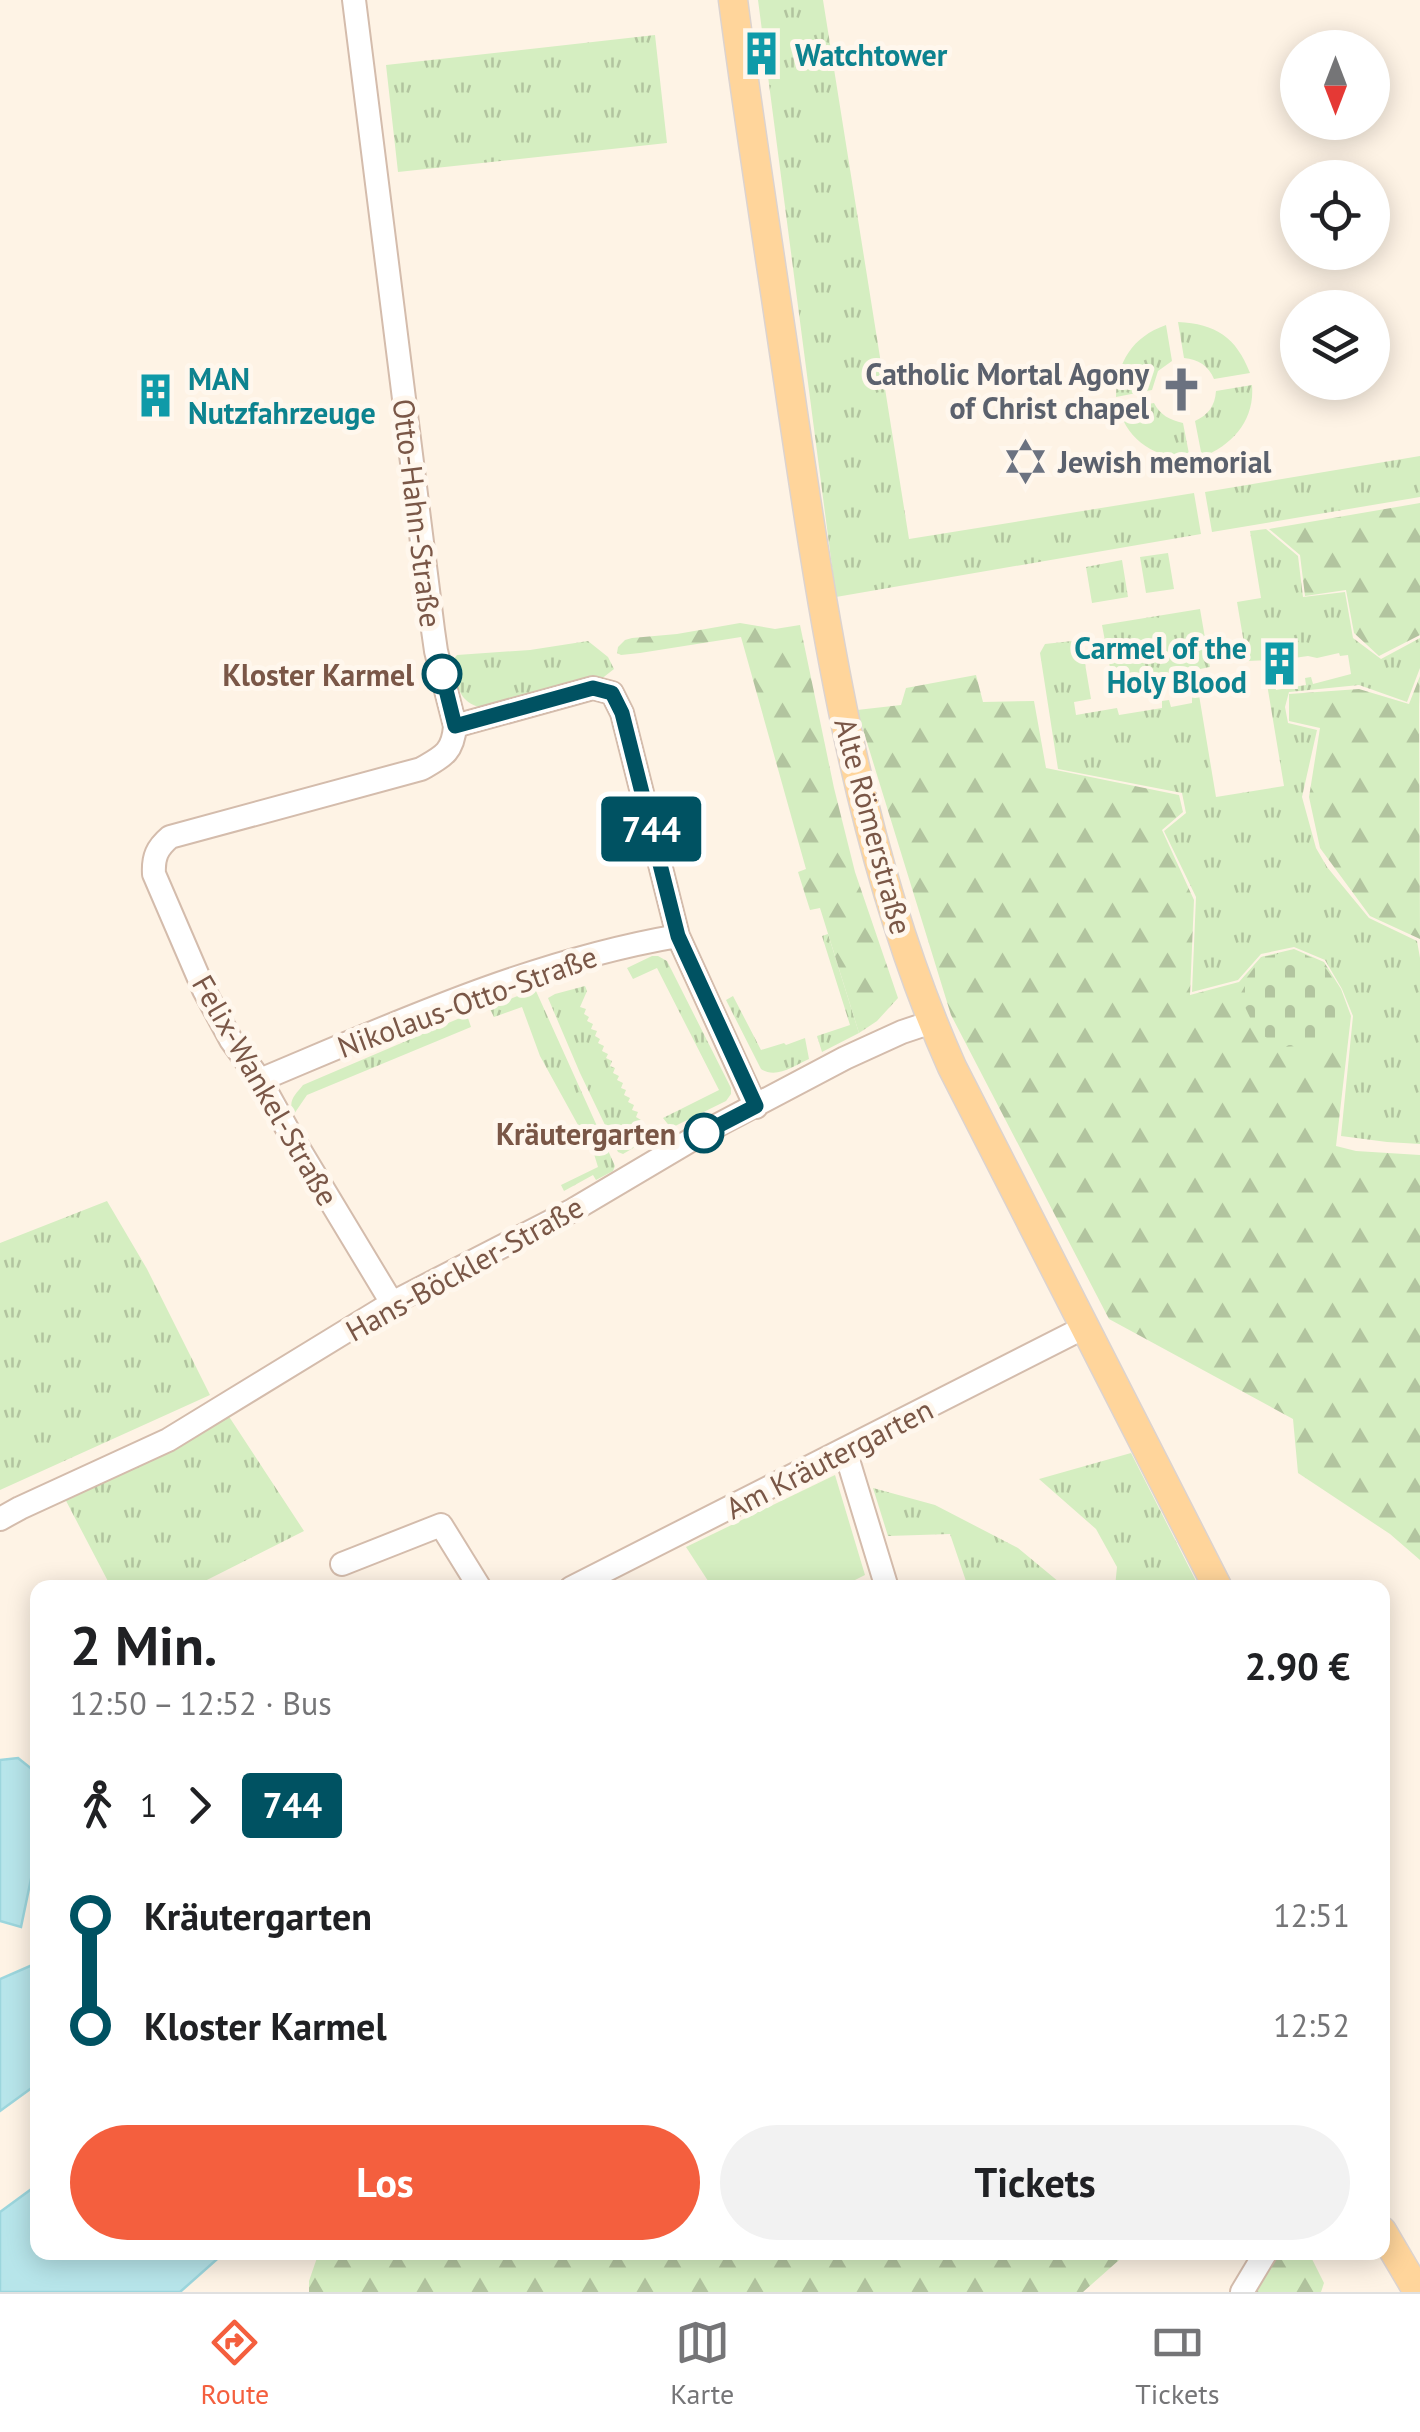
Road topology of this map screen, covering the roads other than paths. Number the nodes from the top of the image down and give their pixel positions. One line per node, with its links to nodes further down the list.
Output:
1 (354, 0): 3 (street, Otto-Hahn-Straße)
2 (733, 0): 5 (main road, Alte Römerstraße)
3 (455, 726): 4 (street); 6 (street, Felix-Wankel-Straße)
4 (678, 936): 6 (street, Nikolaus-Otto-Straße); 7 (street)
5 (932, 1022): 7 (street, Hans-Böckler-Straße); 9 (main road, Alte Römerstraße)
6 (260, 1080): 8 (street, Felix-Wankel-Straße)
7 (756, 1106): 8 (street, Hans-Böckler-Straße)
8 (392, 1303): 11 (street, Hans-Böckler-Straße)
9 (1085, 1326): 10 (street, Am Kräutergarten); 16 (main road, Alte Römerstraße)
10 (845, 1450): 14 (street, Am Kräutergarten); 15 (street)
11 (0, 1519)
12 (342, 1564): 13 (street)
13 (475, 1580)
14 (588, 1580)
15 (885, 1580)
16 (1214, 1580)
17 (1390, 2245): 20 (main road)
18 (1261, 2260): 19 (street)
19 (1242, 2292)
20 (1418, 2292)

